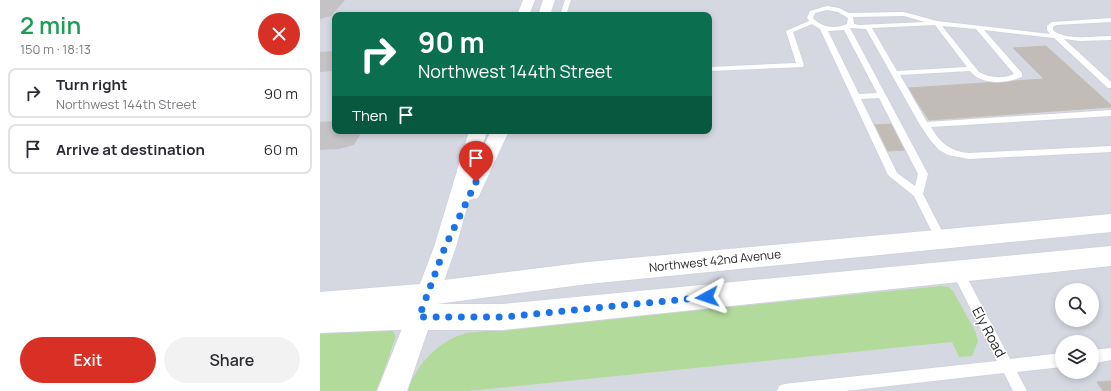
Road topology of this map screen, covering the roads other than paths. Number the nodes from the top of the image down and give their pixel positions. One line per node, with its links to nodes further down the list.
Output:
1 (529, 0): 4 (street)
2 (549, 0): 5 (street)
3 (568, 0): 6 (lane)
4 (524, 12)
5 (545, 12)
6 (565, 12)
7 (848, 15): 9 (lane); 10 (lane); 11 (lane)
8 (1111, 20): 15 (lane)
9 (812, 22): 13 (lane); 17 (lane)
10 (937, 24): 12 (lane); 14 (lane); 18 (lane)
11 (848, 26): 12 (lane); 13 (lane); 21 (lane)
12 (868, 27): 19 (lane)
13 (823, 28): 22 (lane)
14 (978, 28): 15 (lane); 18 (lane)
15 (1056, 36): 16 (lane); 20 (lane)
16 (1111, 38)
17 (712, 69)
18 (972, 70): 19 (lane)
19 (895, 74): 24 (lane)
20 (1111, 86)
21 (882, 95): 22 (lane); 28 (lane)
22 (856, 97): 28 (lane)
23 (1111, 114): 24 (lane)
24 (924, 125): 27 (lane)
25 (477, 134): 31 (street)
26 (499, 134): 31 (street)
27 (1111, 149)
28 (918, 194): 30 (lane)
29 (1111, 223): 30 (street, Northwest 42nd Avenue)
30 (941, 239): 33 (street); 35 (street, Northwest 42nd Avenue)
31 (445, 247): 35 (street)
32 (1111, 256): 33 (street, Northwest 42nd Avenue)
33 (958, 272): 35 (street, Northwest 42nd Avenue); 40 (lane, Ely Road)
34 (320, 303): 35 (street, Northwest 42nd Avenue)
35 (424, 305): 36 (street, Northwest 42nd Avenue); 41 (street)
36 (320, 321)
37 (1111, 354): 38 (lane)
38 (1099, 356)
39 (1055, 361): 40 (lane)
40 (1008, 367): 42 (lane); 43 (lane, Ely Road)
41 (392, 391)
42 (784, 391)
43 (1020, 391)

